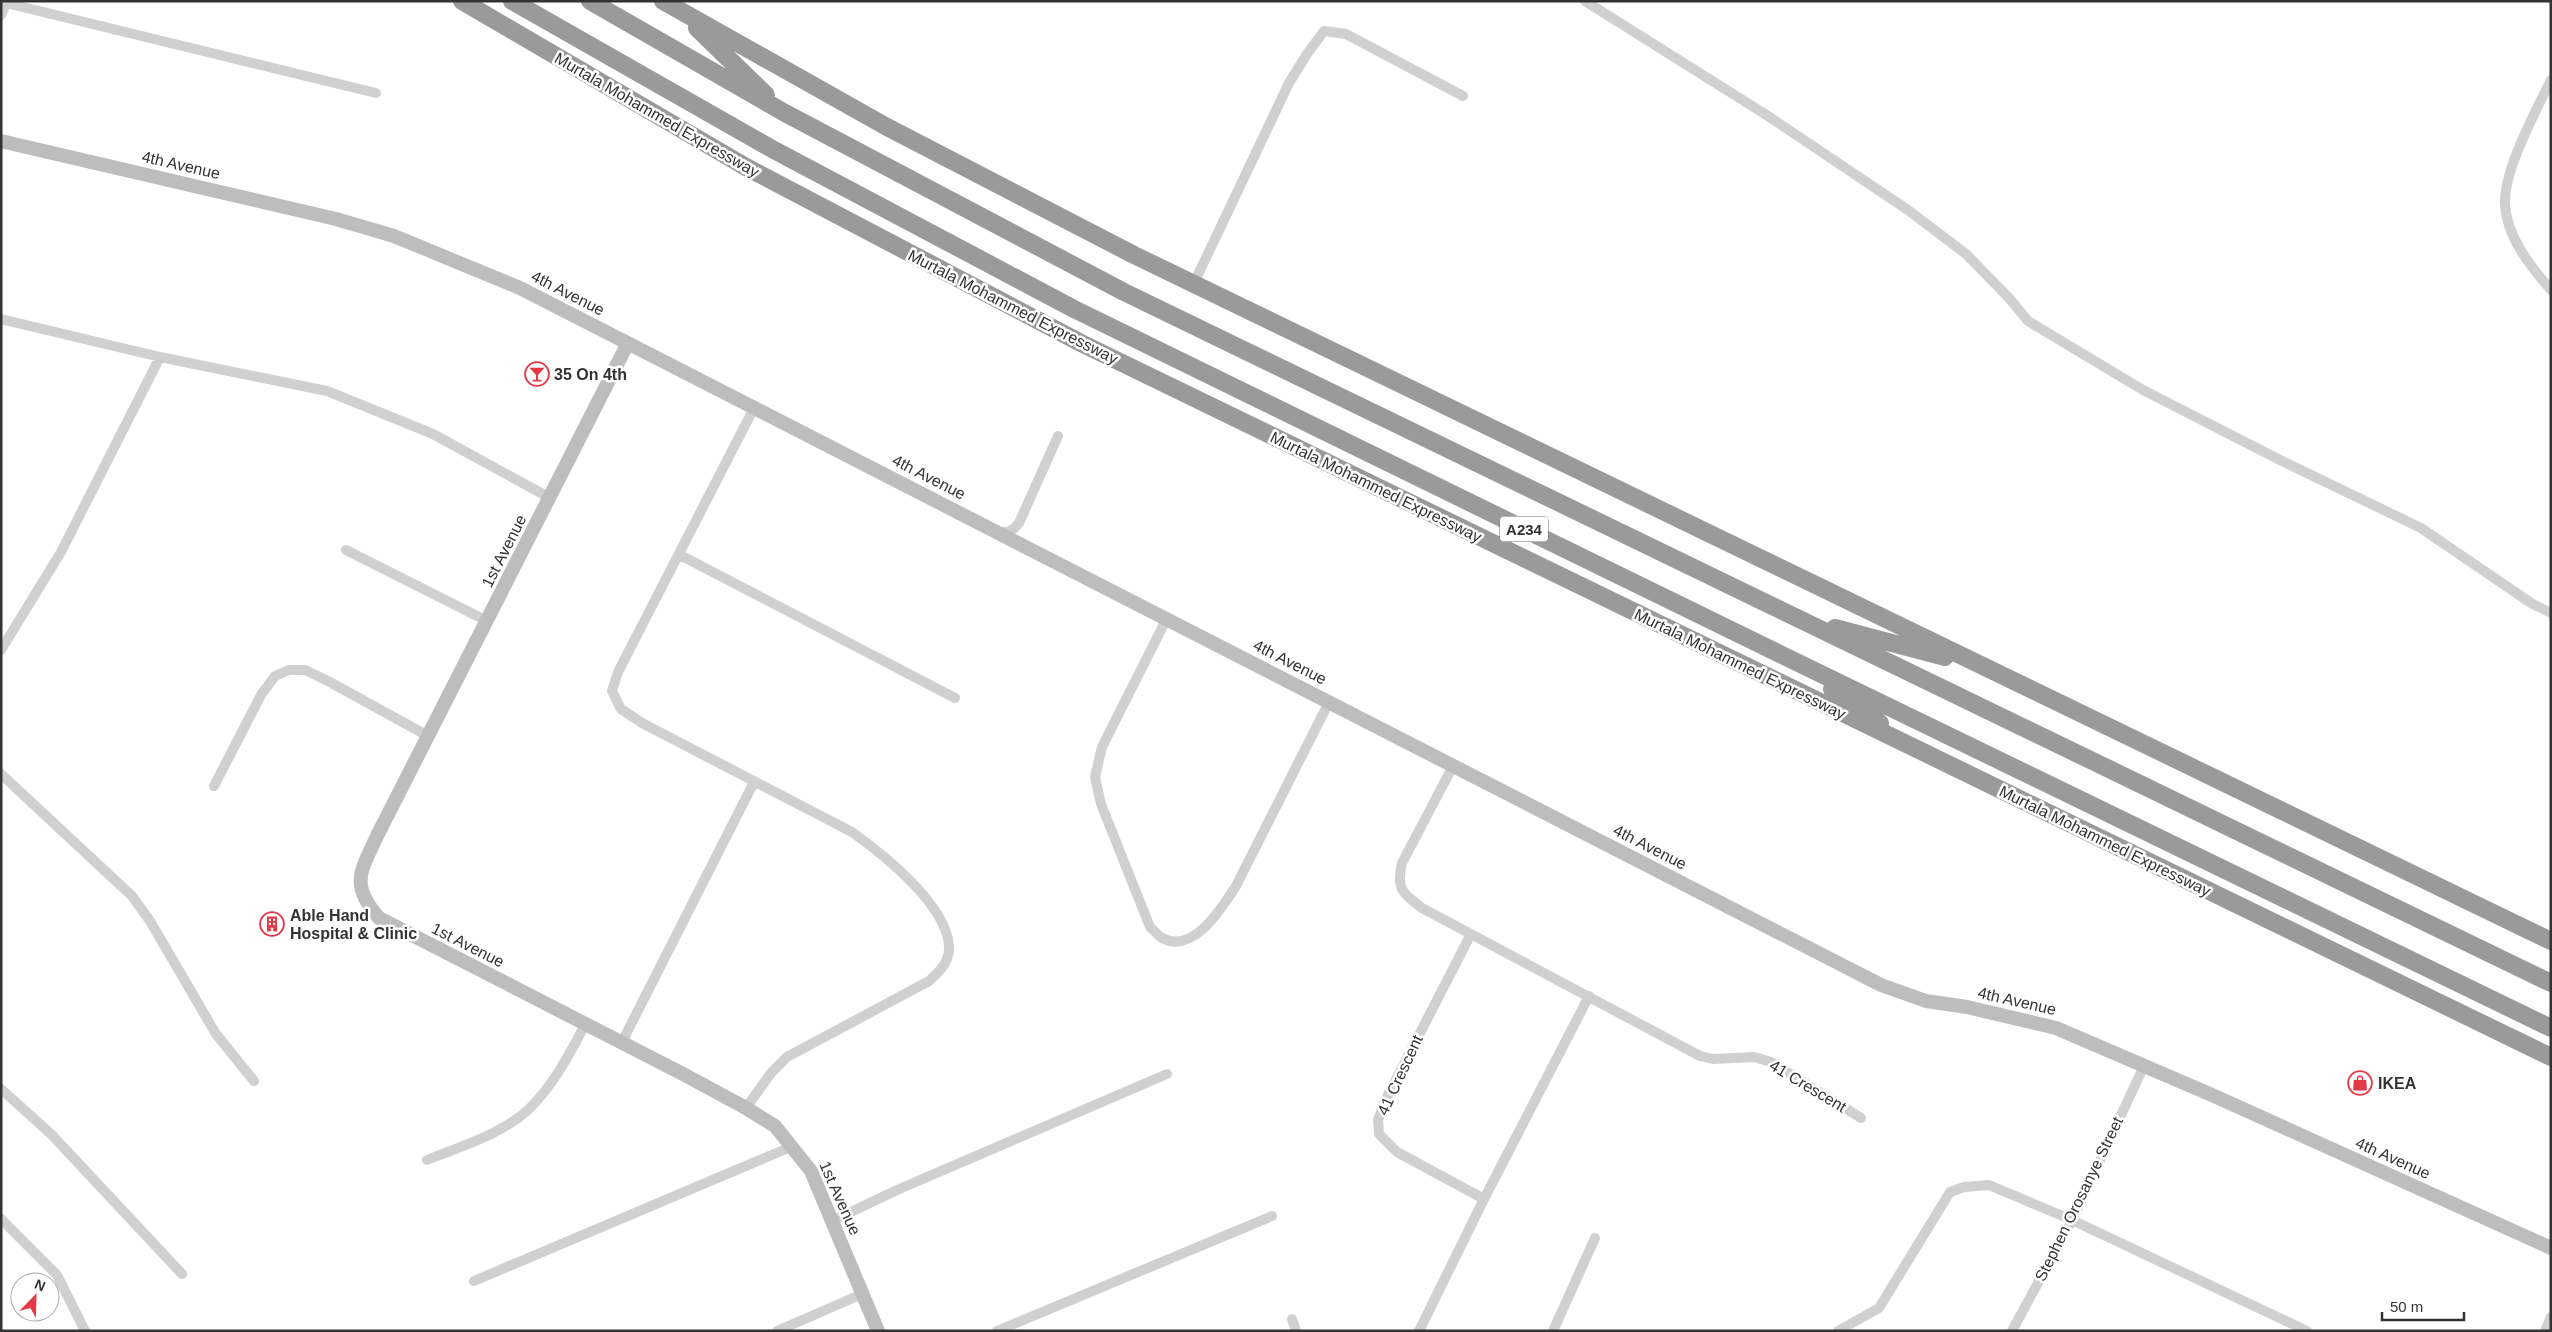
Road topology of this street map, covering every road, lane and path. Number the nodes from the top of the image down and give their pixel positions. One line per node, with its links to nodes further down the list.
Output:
1 (462, 1): 34 (highway, Murtala Mohammed Expressway)
2 (512, 1): 29 (highway, Murtala Mohammed Expressway / A234)
3 (590, 1): 11 (highway, A234)
4 (1585, 1): 24 (street)
5 (7, 2): 7 (street); 9 (street)
6 (670, 6): 11 (highway); 13 (highway)
7 (1, 14)
8 (2551, 80): 14 (street)
9 (376, 93)
10 (1463, 96): 13 (street)
11 (785, 113): 26 (highway, A234)
12 (1, 140): 16 (street, 4th Avenue)
13 (1194, 283): 30 (highway)
14 (2551, 290)
15 (1, 319): 17 (street)
16 (628, 343): 18 (street, 4th Avenue); 20 (street, 1st Avenue)
17 (160, 357): 20 (street); 28 (street)
18 (754, 408): 21 (street, 4th Avenue); 23 (street)
19 (1058, 436): 21 (street)
20 (550, 498): 27 (street, 1st Avenue)
21 (999, 532): 25 (street, 4th Avenue)
22 (346, 550): 27 (street)
23 (680, 555): 31 (street); 37 (street)
24 (2551, 613)
25 (1167, 618): 32 (street, 4th Avenue); 32 (street)
26 (1798, 619): 30 (highway); 41 (highway, A234)
27 (487, 622): 33 (street, 1st Avenue)
28 (1, 650)
29 (1786, 657): 34 (highway); 44 (highway, Murtala Mohammed Expressway / A234)
30 (1982, 666): 40 (highway)
31 (954, 698)
32 (1329, 702): 35 (street, 4th Avenue)
33 (428, 736): 38 (street); 43 (street, 1st Avenue)
34 (1928, 756): 46 (highway, Murtala Mohammed Expressway)
35 (1453, 766): 39 (street, 41 Crescent); 47 (street, 4th Avenue)
36 (1, 774): 49 (street)
37 (754, 782): 45 (street); 51 (street)
38 (214, 786)
39 (1471, 934): 42 (street, 41 Crescent); 55 (street, 41 Crescent)
40 (2551, 941)
41 (2551, 983)
42 (1589, 996): 52 (street, 41 Crescent); 55 (street)
43 (585, 1025): 45 (street, 1st Avenue); 54 (street)
44 (2551, 1028)
45 (621, 1044): 51 (street, 1st Avenue)
46 (2551, 1057)
47 (2144, 1066): 58 (street, Stephen Orosanye Street); 61 (street, 4th Avenue)
48 (1166, 1074): 59 (street)
49 (254, 1081)
50 (1, 1089): 62 (street)
51 (746, 1108): 53 (street, 1st Avenue)
52 (1861, 1118)
53 (793, 1146): 59 (street, 1st Avenue); 63 (street)
54 (427, 1160)
55 (1484, 1199): 72 (street)
56 (1272, 1216): 70 (street)
57 (1, 1219): 67 (street)
58 (2072, 1220): 74 (street); 75 (street, Stephen Orosanye Street); 76 (street)
59 (832, 1221): 64 (street, 1st Avenue)
60 (1595, 1238): 73 (street)
61 (2551, 1248)
62 (182, 1274)
63 (474, 1281)
64 (862, 1294): 68 (street); 69 (street, 1st Avenue)
65 (2551, 1318): 77 (street)
66 (1292, 1319): 71 (street)
67 (85, 1331)
68 (777, 1331)
69 (878, 1331)
70 (997, 1331)
71 (1296, 1331)
72 (1419, 1331)
73 (1553, 1331)
74 (1838, 1331)
75 (2012, 1331)
76 (2307, 1331)
77 (2545, 1331)

